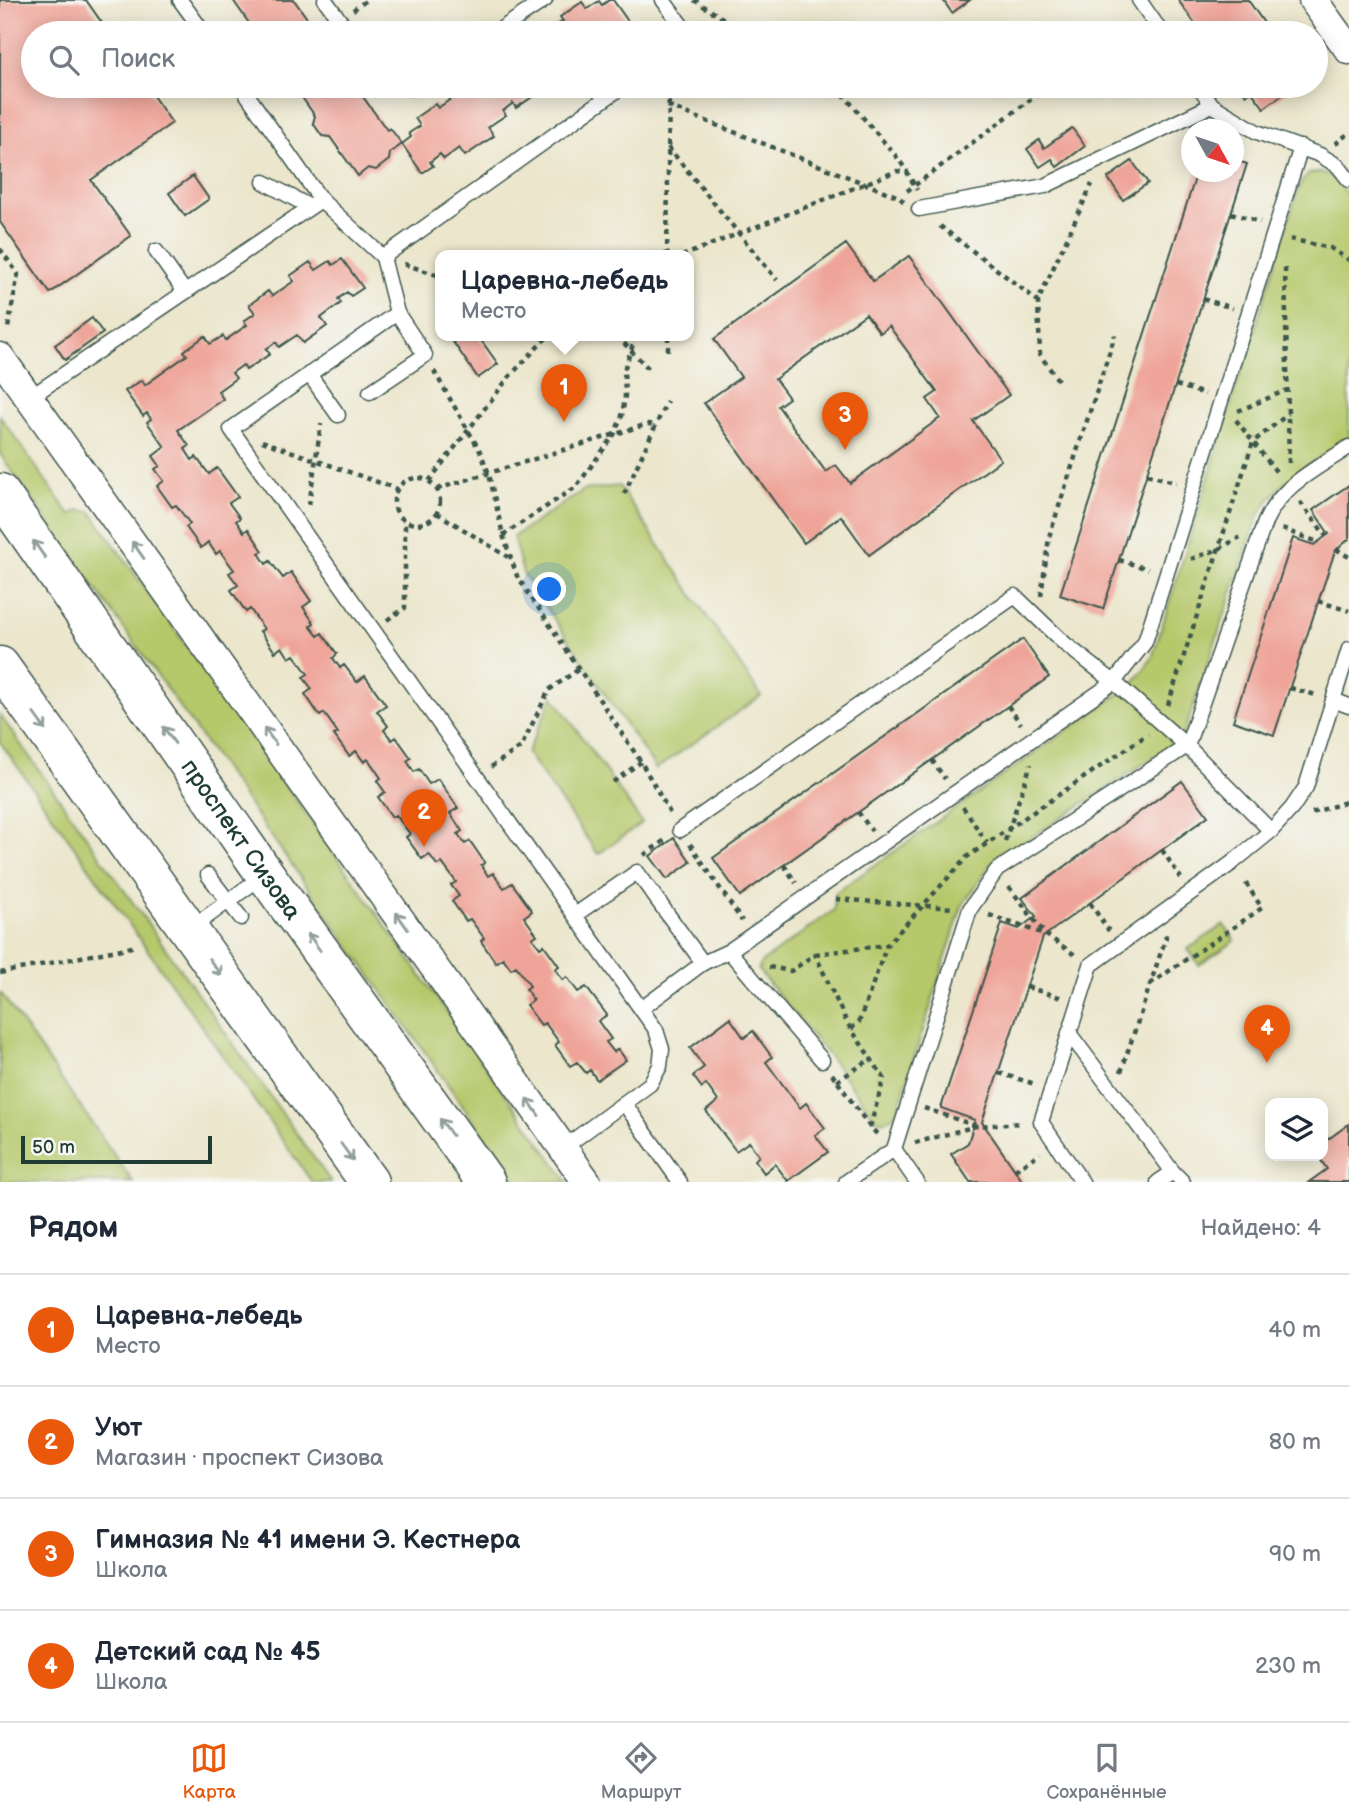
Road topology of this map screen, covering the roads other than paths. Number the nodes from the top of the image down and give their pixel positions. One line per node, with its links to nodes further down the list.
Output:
1 (180, 0): 7 (lane)
2 (325, 0): 8 (lane)
3 (545, 0): 9 (lane)
4 (663, 0): 10 (lane)
5 (1139, 0): 11 (lane)
6 (1313, 0): 12 (street)
7 (195, 21)
8 (340, 21)
9 (513, 21)
10 (678, 21)
11 (1154, 21)
12 (1349, 50)
13 (249, 98): 20 (lane)
14 (605, 98): 23 (lane)
15 (1207, 98): 16 (lane)
16 (1212, 105): 17 (lane); 21 (lane)
17 (1301, 148): 18 (lane); 35 (lane)
18 (1349, 180)
19 (264, 182): 20 (lane)
20 (315, 204): 23 (lane); 24 (lane)
21 (917, 209)
22 (156, 251): 24 (lane)
23 (383, 257): 25 (lane)
24 (185, 292): 29 (lane)
25 (397, 313): 27 (lane); 28 (lane)
26 (0, 357): 29 (street)
27 (309, 374): 30 (lane); 44 (lane)
28 (370, 392)
29 (29, 398): 53 (street, one-way to 29)
30 (338, 415)
31 (1349, 447): 38 (lane)
32 (0, 493): 41 (main road, проспект Сизова, one-way to 32)
33 (1349, 649): 36 (lane)
34 (0, 666): 46 (main road, one-way to 46)
35 (1114, 682): 38 (lane); 39 (lane); 47 (lane)
36 (1333, 700): 37 (lane); 40 (lane)
37 (1349, 706)
38 (1187, 746): 40 (lane); 54 (lane)
39 (680, 830)
40 (1271, 831): 50 (lane)
41 (265, 874): 43 (lane); 58 (main road, проспект Сизова, one-way to 41)
42 (208, 875): 43 (lane)
43 (228, 901): 45 (lane); 46 (lane)
44 (575, 915): 48 (lane); 49 (lane)
45 (241, 918)
46 (189, 930): 57 (main road, one-way to 57)
47 (733, 957): 48 (lane); 51 (lane)
48 (703, 963): 49 (lane)
49 (641, 1009): 52 (lane)
50 (1069, 1033): 55 (lane); 62 (lane)
51 (822, 1059)
52 (625, 1103): 53 (lane); 60 (lane)
53 (563, 1148): 59 (street)
54 (894, 1149): 56 (lane); 61 (lane)
55 (1178, 1177): 63 (lane)
56 (853, 1180)
57 (369, 1182)
58 (486, 1182)
59 (587, 1182)
60 (680, 1182)
61 (917, 1182)
62 (1082, 1182)
63 (1158, 1182)

